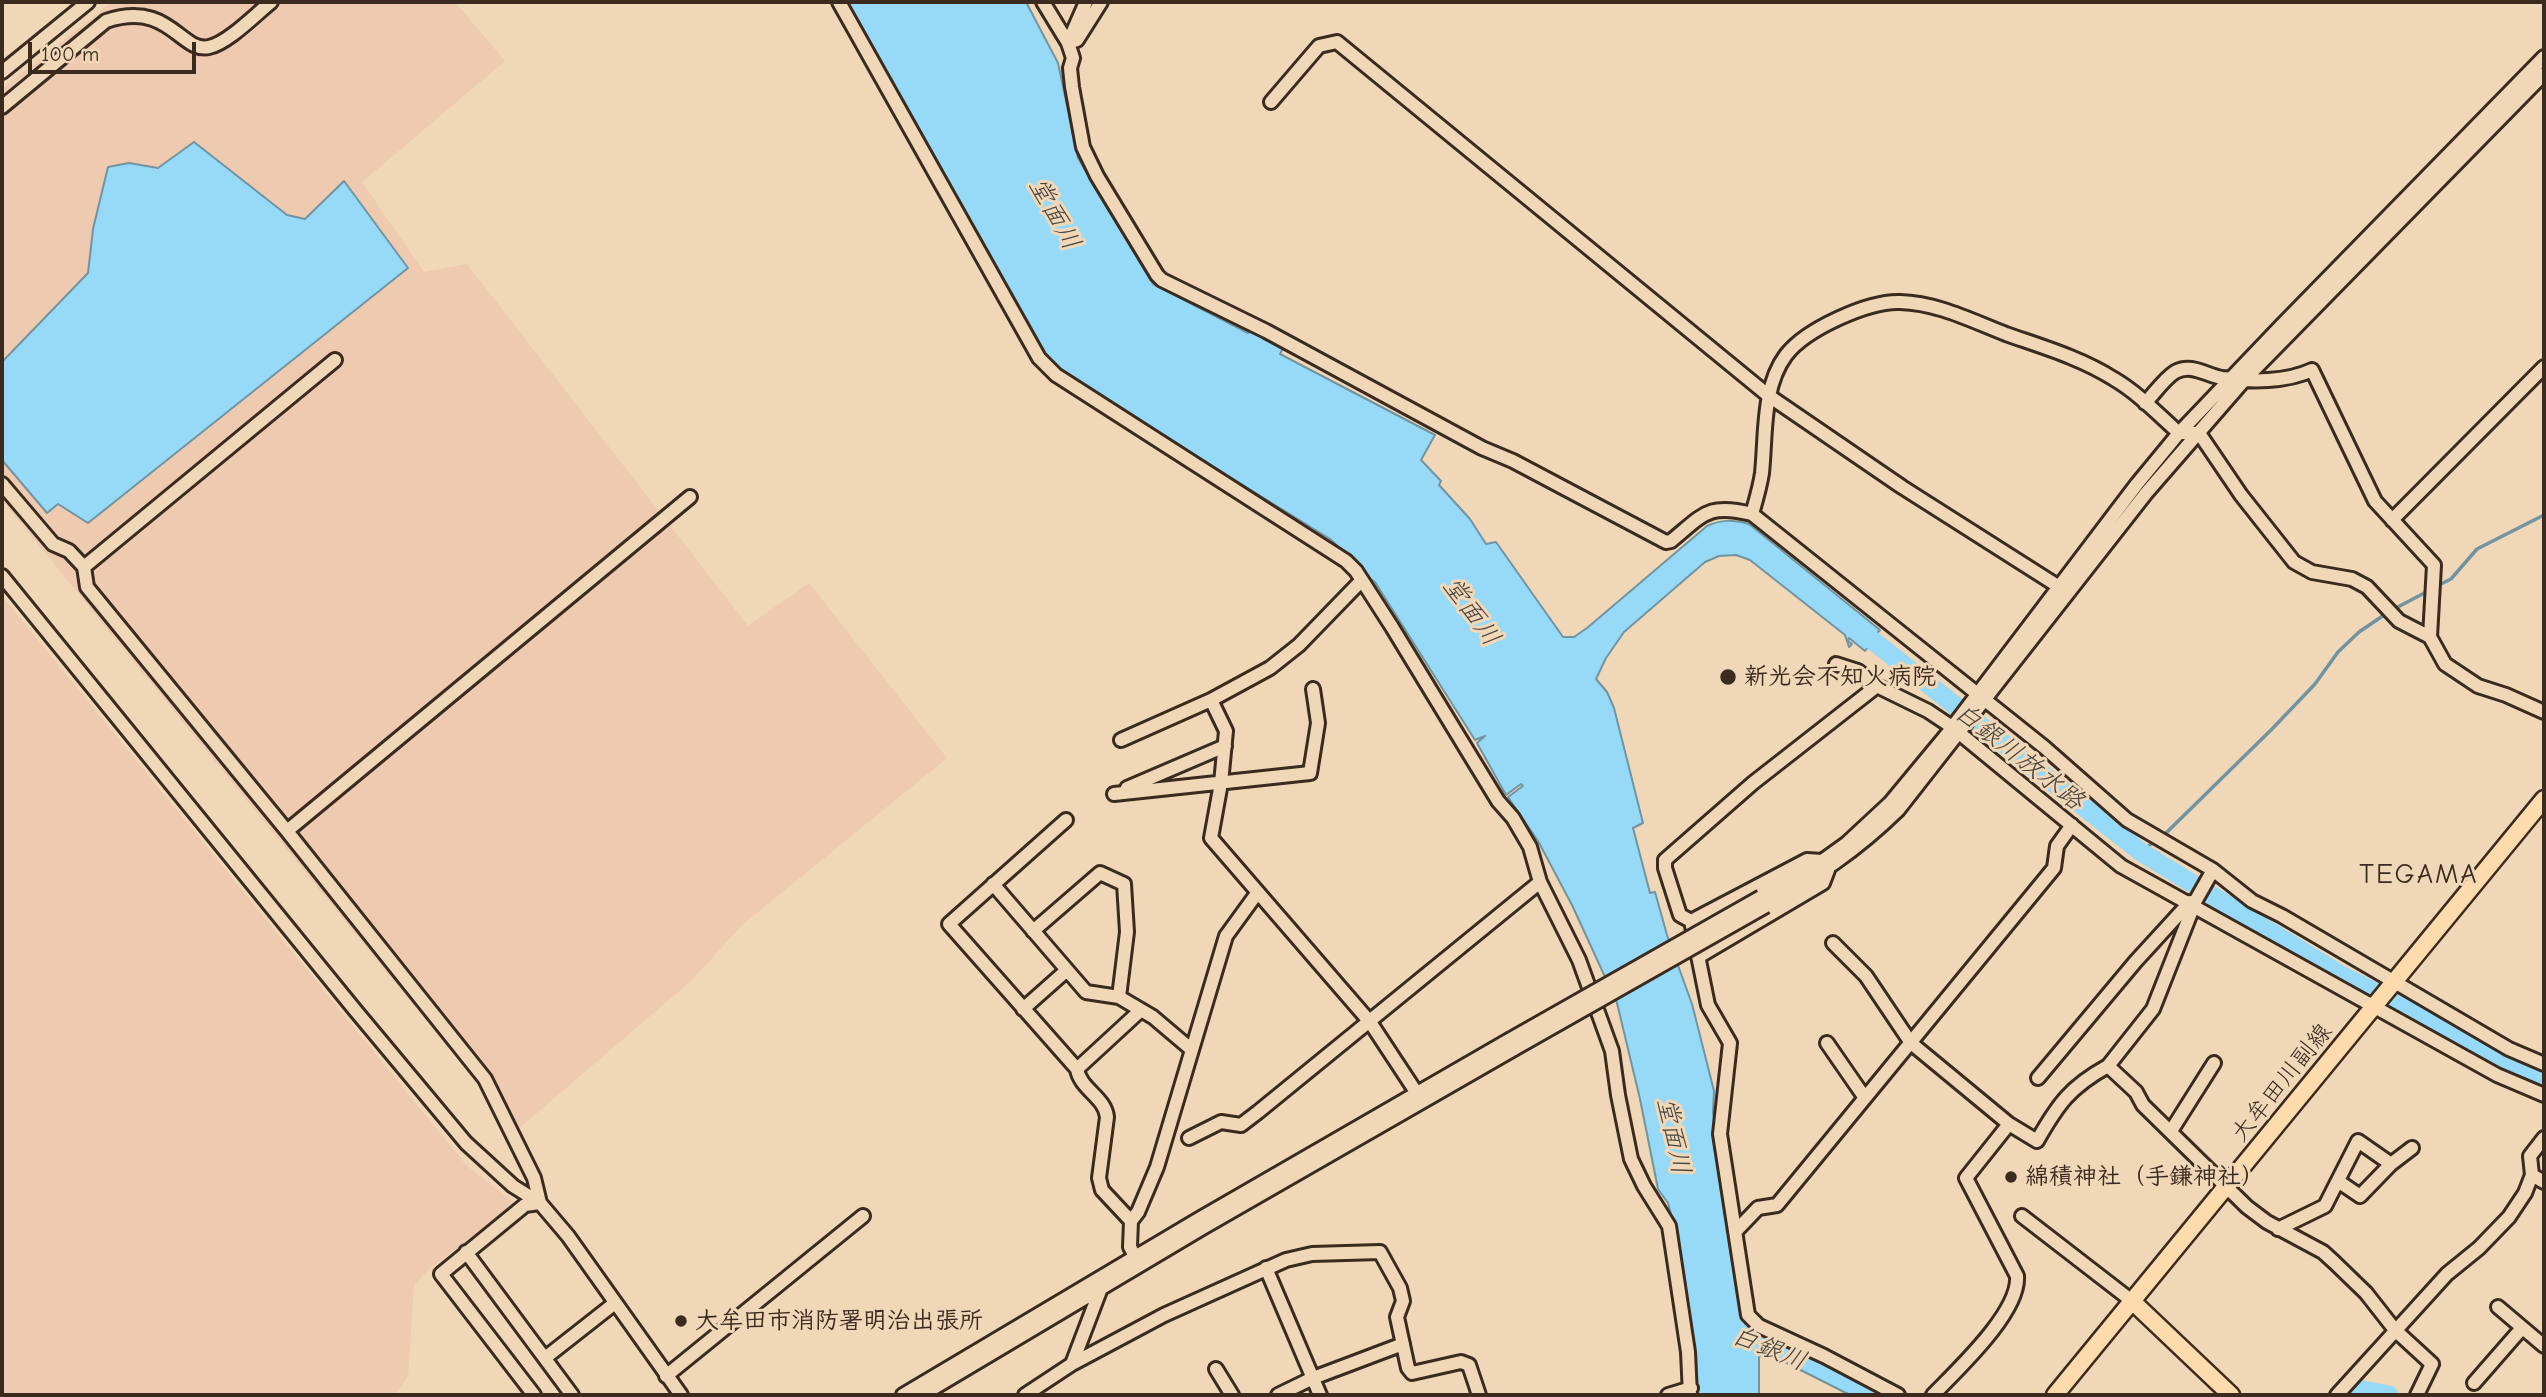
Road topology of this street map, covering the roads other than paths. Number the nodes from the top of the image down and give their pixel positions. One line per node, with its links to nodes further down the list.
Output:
1 (88, 2): 9 (street)
2 (271, 2): 12 (street)
3 (839, 2): 27 (street)
4 (1043, 2): 7 (street)
5 (1086, 2): 7 (street)
6 (1101, 2): 7 (street)
7 (1068, 43): 23 (street)
8 (2544, 57): 15 (street)
9 (2, 72)
10 (2544, 74): 16 (street)
11 (1271, 102): 17 (street)
12 (2, 107)
13 (335, 360): 25 (street)
14 (2544, 367): 24 (street)
15 (2231, 378): 16 (street); 18 (street); 19 (street)
16 (2246, 379): 20 (street); 24 (street)
17 (1769, 396): 18 (street); 23 (street); 28 (street)
18 (2145, 403): 19 (street)
19 (2179, 433): 20 (street); 28 (street)
20 (2199, 433): 28 (street); 29 (street)
21 (2, 484): 25 (street)
22 (690, 497): 43 (street)
23 (1752, 514): 33 (street)
24 (2392, 520): 29 (street)
25 (84, 567): 43 (street)
26 (2, 576): 82 (street)
27 (1362, 580): 34 (street); 46 (street)
28 (2062, 589): 33 (street)
29 (2430, 637): 35 (street)
30 (1836, 664): 31 (street)
31 (1877, 685): 36 (street); 50 (street)
32 (1313, 689): 39 (street)
33 (1981, 697): 36 (street); 45 (street)
34 (1211, 700): 37 (street); 38 (street)
35 (2544, 712)
36 (1955, 730): 42 (street); 44 (street)
37 (1121, 740)
38 (1225, 746): 39 (street); 39 (street)
39 (1221, 783): 48 (street)
40 (2544, 799): 55 (main road, 大牟田川副線)
41 (1066, 820): 47 (street)
42 (2072, 825): 49 (street); 62 (street)
43 (287, 831): 82 (street)
44 (1825, 866): 50 (street); 53 (street); 70 (street, bridge)
45 (2211, 873): 49 (street); 55 (street)
46 (1541, 882): 60 (street); 105 (street)
47 (993, 884): 51 (street); 58 (street)
48 (1258, 892): 60 (street); 63 (street)
49 (2193, 902): 57 (street); 66 (street); 68 (street)
50 (1691, 921): 53 (street)
51 (1033, 931): 54 (street); 56 (street)
52 (1833, 943): 62 (street)
53 (1698, 957): 87 (street)
54 (1067, 970): 56 (street); 58 (street)
55 (2393, 983): 57 (main road, 大牟田川副線); 65 (street)
56 (1119, 997): 59 (street)
57 (2374, 1005): 69 (street); 81 (main road, 大牟田川副線)
58 (1023, 1009): 67 (street)
59 (1141, 1010): 63 (street); 67 (street)
60 (1370, 1022): 70 (street); 74 (street)
61 (1827, 1043): 71 (street)
62 (1911, 1043): 71 (street); 72 (street)
63 (1192, 1050): 85 (street)
64 (2214, 1063): 73 (street)
65 (2544, 1065)
66 (2108, 1066): 72 (street); 73 (street)
67 (1077, 1069): 85 (street)
68 (2038, 1078)
69 (2544, 1096)
70 (1419, 1098): 89 (street)
71 (1865, 1098): 87 (street)
72 (2009, 1124): 118 (street)
73 (2171, 1131): 81 (street)
74 (1189, 1138)
75 (2544, 1138): 78 (street)
76 (2412, 1148): 77 (street)
77 (2391, 1164): 79 (street); 79 (street)
78 (2532, 1175): 80 (street); 96 (street)
79 (2338, 1181): 86 (street)
80 (2544, 1182)
81 (2227, 1186): 86 (street); 92 (main road, 大牟田川副線)
82 (540, 1203): 88 (street); 93 (street)
83 (863, 1216): 102 (street)
84 (2022, 1216): 92 (street)
85 (1131, 1221): 89 (street)
86 (2278, 1229): 96 (street)
87 (1735, 1232): 117 (street)
88 (466, 1252): 99 (street); 106 (street)
89 (1137, 1261): 91 (street)
90 (1266, 1268): 97 (street); 100 (street); 103 (street)
91 (1098, 1284): 100 (street); 109 (street); 110 (street)
92 (2132, 1301): 119 (main road, 大牟田川副線); 120 (main road)
93 (615, 1303): 99 (street); 102 (street)
94 (2498, 1307): 95 (street)
95 (2522, 1328): 98 (street); 104 (street)
96 (2395, 1330): 121 (street); 122 (street)
97 (1403, 1343): 103 (street); 115 (street)
98 (2544, 1346)
99 (545, 1358): 107 (street)
100 (1072, 1364): 111 (street)
101 (1216, 1369): 112 (street)
102 (666, 1376): 108 (street)
103 (1313, 1378): 113 (street); 114 (street)
104 (2474, 1383)
105 (1690, 1391): 116 (street)
106 (534, 1395)
107 (572, 1395)
108 (681, 1395)
109 (903, 1395)
110 (922, 1395)
111 (1025, 1395)
112 (1232, 1395)
113 (1278, 1395)
114 (1320, 1395)
115 (1479, 1395)
116 (1668, 1395)
117 (1898, 1395)
118 (1933, 1395)
119 (2055, 1395)
120 (2231, 1395)
121 (2337, 1395)
122 (2417, 1395)

